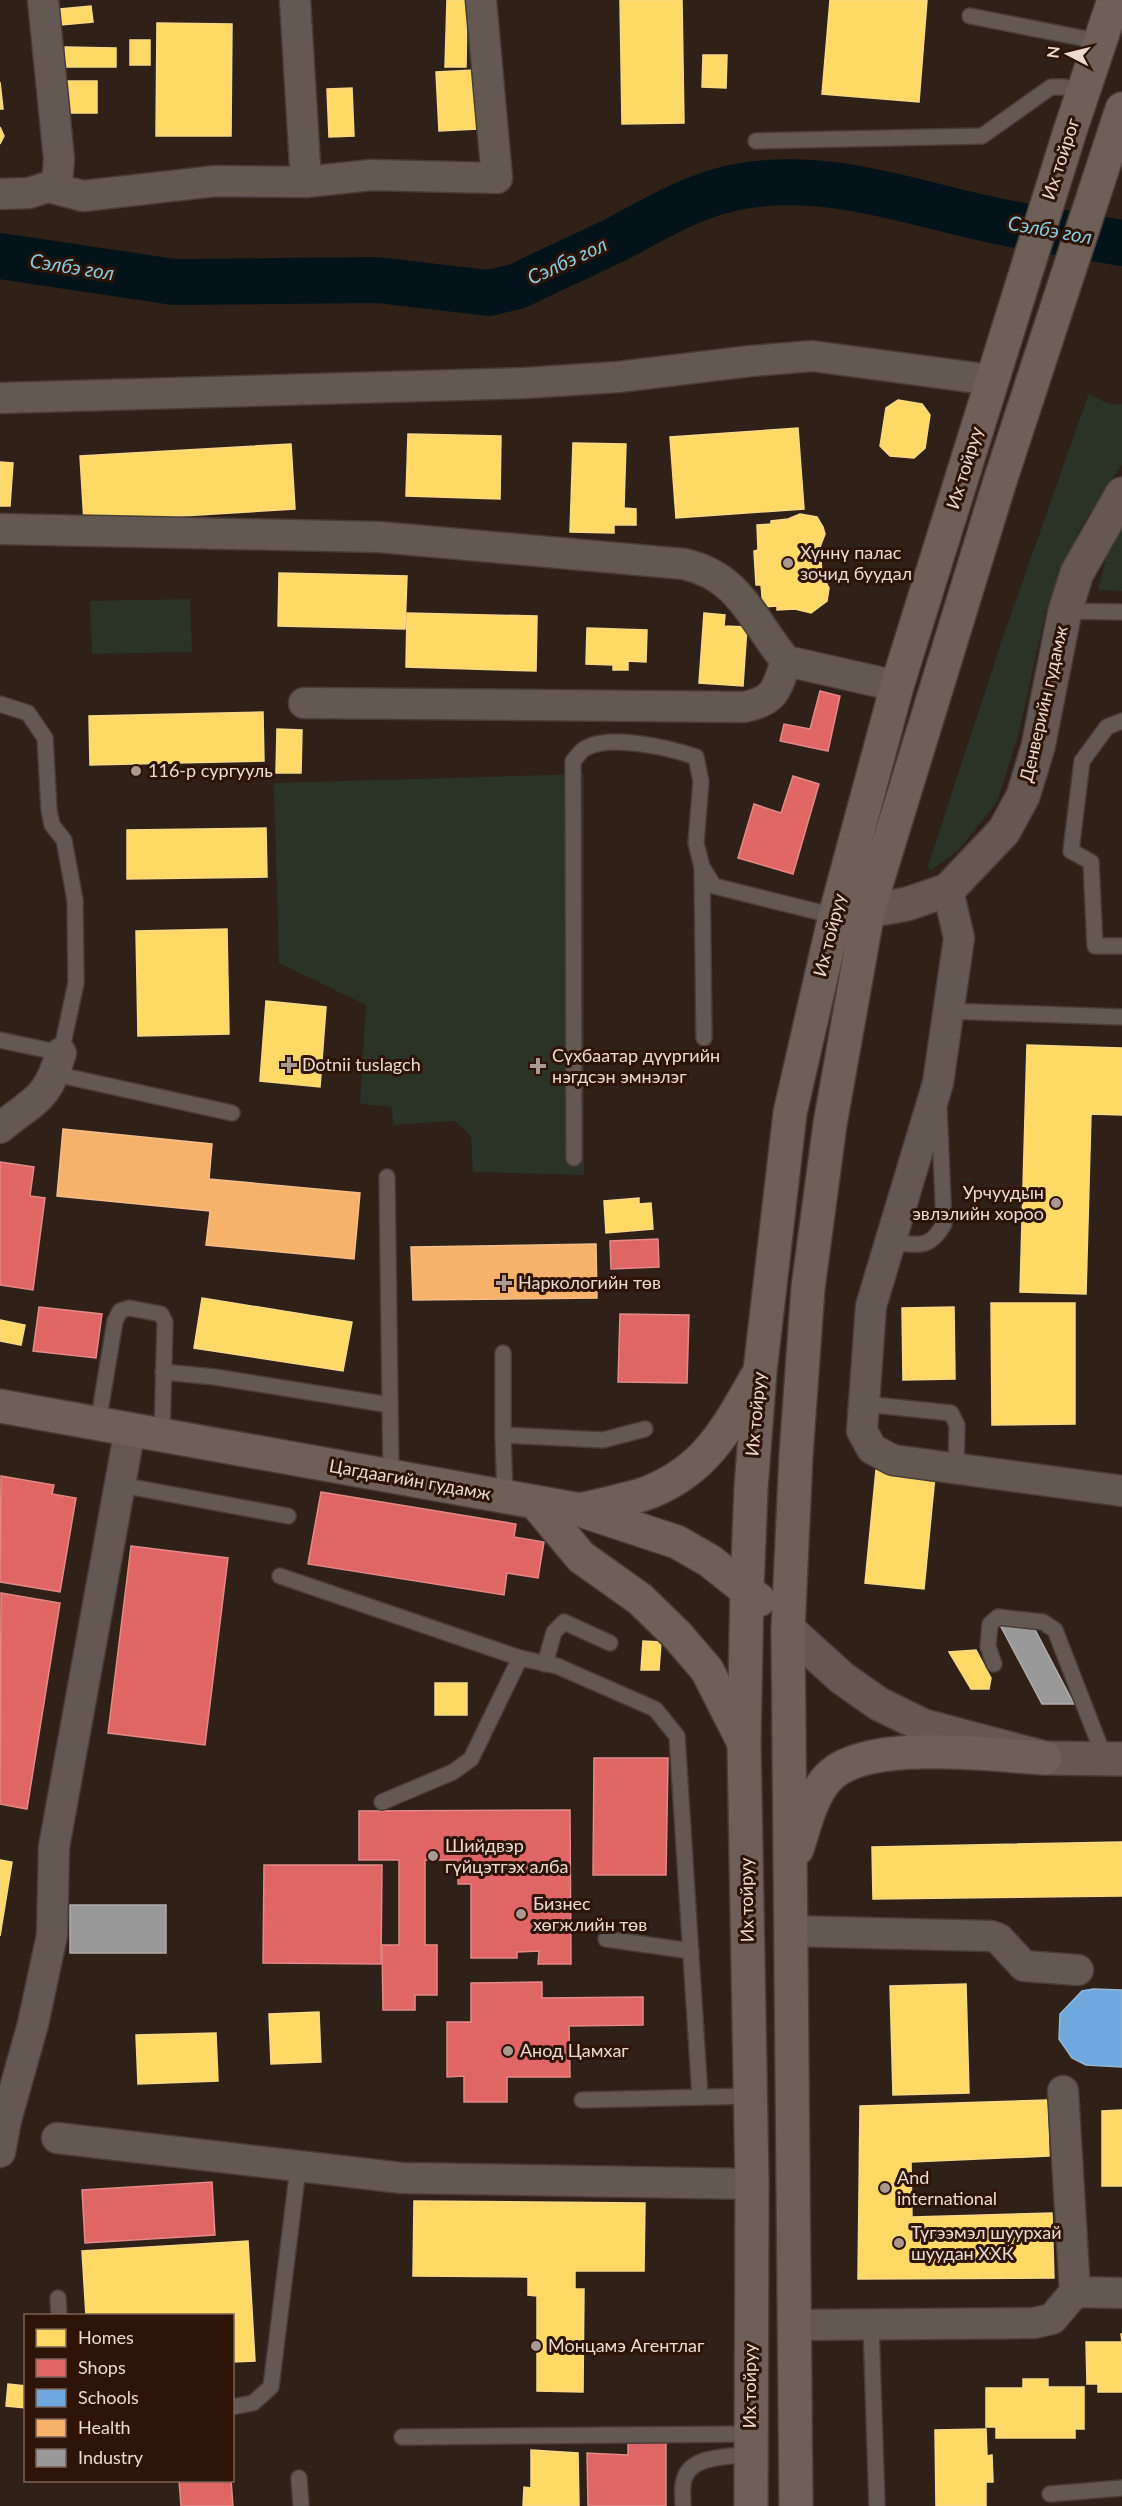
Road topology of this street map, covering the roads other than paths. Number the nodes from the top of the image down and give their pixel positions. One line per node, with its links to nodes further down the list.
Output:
1 (43, 0): 11 (street)
2 (295, 0): 10 (street)
3 (481, 0): 10 (street)
4 (1114, 0): 6 (main road, Их тойрог)
5 (970, 16): 6 (lane)
6 (1099, 44): 7 (main road, Их тойрог)
7 (1083, 93): 9 (lane); 13 (main road, Их тойрог)
8 (1122, 109): 26 (main road, Их тойруу)
9 (756, 141)
10 (306, 182): 11 (street)
11 (48, 187): 12 (street)
12 (0, 194)
13 (996, 366): 14 (street); 20 (main road, Их тойруу)
14 (0, 398)
15 (1122, 494): 17 (street, Денверийн гудамж)
16 (0, 529): 19 (street)
17 (1065, 610): 18 (lane); 25 (street, Денверийн гудамж)
18 (1122, 612)
19 (786, 661): 20 (street); 22 (street)
20 (897, 686): 27 (main road, Их тойруу)
21 (0, 704): 33 (lane)
22 (304, 704)
23 (1122, 721): 28 (lane)
24 (702, 867): 27 (lane); 31 (lane); 37 (lane)
25 (948, 890): 26 (street, Денверийн гудамж); 29 (street)
26 (868, 911): 60 (main road, Их тойруу)
27 (835, 916): 41 (main road, Их тойруу)
28 (1122, 946)
29 (948, 1011): 30 (lane); 34 (street)
30 (1122, 1017)
31 (704, 1038)
32 (0, 1040): 33 (lane)
33 (58, 1064): 35 (lane); 36 (street)
34 (938, 1083): 39 (street); 39 (lane)
35 (232, 1113)
36 (0, 1128)
37 (574, 1158)
38 (387, 1177): 44 (lane)
39 (890, 1242): 43 (street)
40 (503, 1353): 50 (lane)
41 (760, 1371): 56 (main road); 59 (main road, Их тойруу)
42 (163, 1372): 44 (lane); 46 (lane); 49 (lane)
43 (864, 1404): 51 (street); 51 (lane)
44 (390, 1405): 52 (lane)
45 (0, 1406): 46 (main road, Цагдаагийн гудамж)
46 (98, 1423): 47 (main road, Цагдаагийн гудамж)
47 (130, 1429): 49 (main road, Цагдаагийн гудамж); 53 (street)
48 (645, 1429): 50 (lane)
49 (162, 1435): 52 (main road, Цагдаагийн гудамж)
50 (503, 1435): 55 (lane)
51 (956, 1468): 54 (street)
52 (391, 1476): 55 (main road, Цагдаагийн гудамж)
53 (121, 1485): 57 (lane); 78 (street)
54 (1122, 1491)
55 (520, 1499): 56 (main road, Цагдаагийн гудамж); 65 (main road)
56 (580, 1510): 59 (main road, Цагдаагийн гудамж)
57 (288, 1516)
58 (280, 1576): 62 (lane)
59 (747, 1588): 60 (main road, Цагдаагийн гудамж); 65 (main road, Их тойруу)
60 (788, 1629): 66 (street); 69 (main road, Их тойруу)
61 (610, 1643): 63 (lane)
62 (520, 1658): 63 (lane); 68 (lane)
63 (545, 1664): 72 (lane)
64 (994, 1664): 67 (lane)
65 (744, 1743): 75 (main road, Их тойруу)
66 (1045, 1758): 67 (street); 69 (main road)
67 (1114, 1759)
68 (382, 1802)
69 (789, 1870): 70 (main road, Их тойруу)
70 (790, 1931): 73 (street); 87 (main road, Их тойруу)
71 (606, 1939): 72 (lane)
72 (691, 1952): 76 (lane)
73 (1078, 1970)
74 (1063, 2091): 83 (street)
75 (751, 2096): 76 (lane); 82 (main road, Их тойруу)
76 (700, 2097): 77 (lane)
77 (582, 2100)
78 (3, 2120): 80 (street)
79 (57, 2138): 81 (street)
80 (0, 2152)
81 (298, 2168): 82 (street); 89 (lane)
82 (752, 2184): 91 (main road, Их тойруу)
83 (1075, 2292): 84 (street); 88 (street)
84 (1122, 2293)
85 (58, 2298): 86 (lane)
86 (59, 2314)
87 (796, 2325): 88 (street); 98 (main road, Их тойруу)
88 (872, 2325): 99 (lane)
89 (234, 2407)
90 (402, 2437): 91 (lane)
91 (750, 2444): 96 (lane); 97 (main road, Их тойруу)
92 (299, 2478): 95 (lane)
93 (1122, 2488): 94 (lane)
94 (1050, 2494)
95 (301, 2506)
96 (683, 2506)
97 (751, 2506)
98 (796, 2506)
99 (877, 2506)

